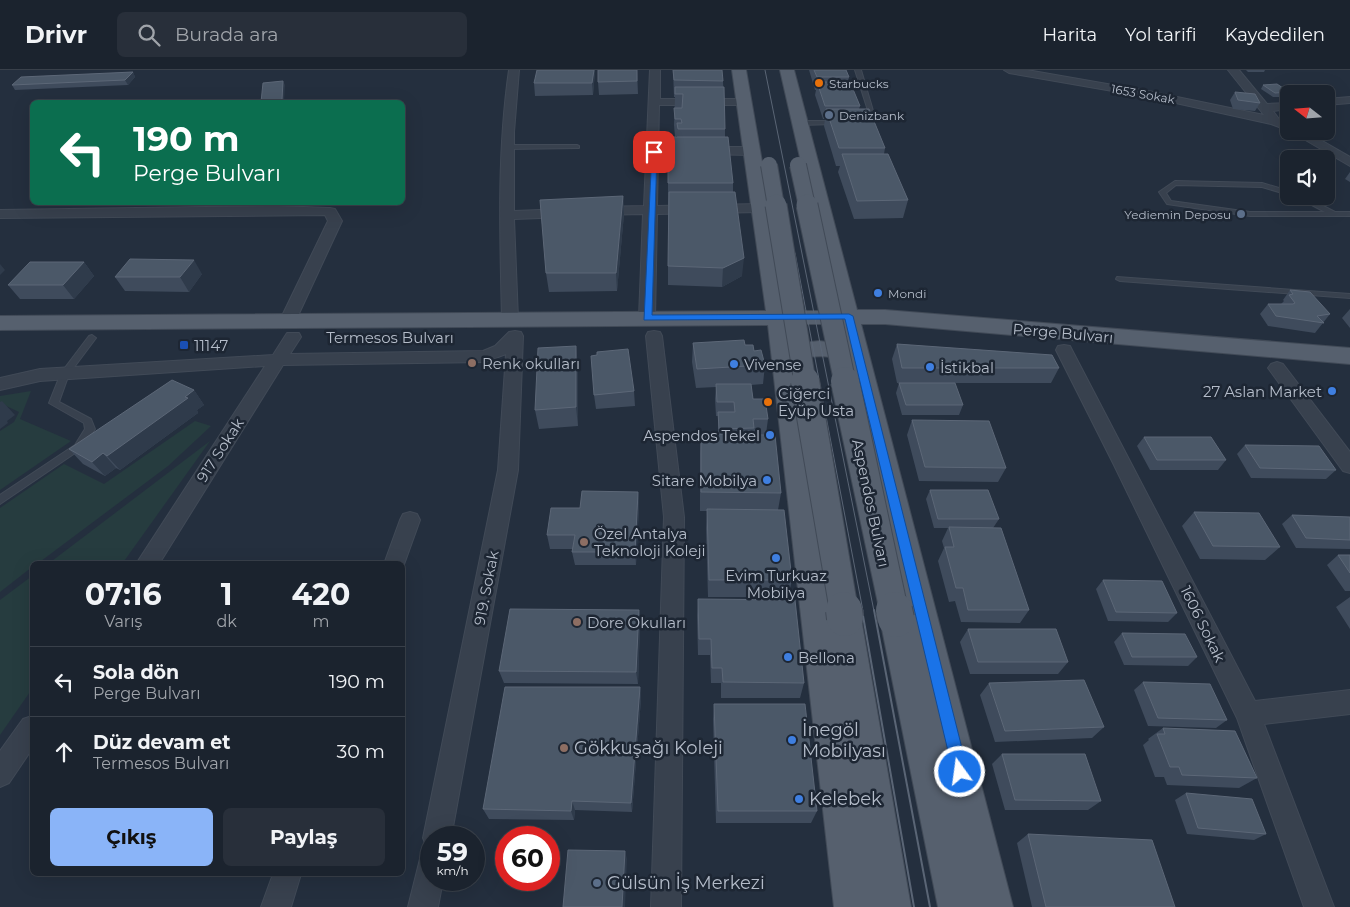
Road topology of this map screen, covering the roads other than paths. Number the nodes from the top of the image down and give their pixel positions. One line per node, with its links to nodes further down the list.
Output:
1 (514, 70): 23 (street, 919. Sokak)
2 (655, 70): 12 (street)
3 (739, 70): 13 (main road)
4 (752, 70): 25 (main road)
5 (776, 70): 72 (main road, Aspendos Bulvarı, bridge)
6 (787, 70): 18 (main road)
7 (858, 70): 16 (lane)
8 (1009, 70): 17 (street, 1653 Sokak)
9 (1233, 70): 15 (street)
10 (1350, 100): 11 (street)
11 (1335, 101)
12 (655, 102): 13 (street); 30 (street)
13 (744, 102): 25 (main road)
14 (1280, 107): 15 (street)
15 (1266, 108): 17 (street)
16 (874, 120)
17 (1276, 121): 20 (street)
18 (801, 123): 19 (lane); 36 (main road)
19 (833, 123)
20 (1280, 123)
21 (1312, 140): 26 (street)
22 (577, 146): 23 (lane)
23 (508, 147): 33 (street, 919. Sokak)
24 (693, 152): 25 (street)
25 (760, 158): 29 (main road); 71 (main road, bridge)
26 (1350, 162)
27 (1280, 190): 34 (lane)
28 (1316, 205): 34 (lane)
29 (760, 208): 30 (street); 37 (main road)
30 (652, 209): 33 (street); 41 (street)
31 (0, 214): 42 (street, 917 Sokak)
32 (1350, 214): 34 (lane)
33 (508, 215): 43 (street, 919. Sokak)
34 (1337, 215)
35 (1120, 280): 38 (lane)
36 (842, 290): 37 (main road); 40 (main road)
37 (773, 293): 46 (main road)
38 (1350, 296)
39 (0, 323): 42 (main road, Termesos Bulvarı)
40 (851, 326): 46 (main road, Perge Bulvarı); 47 (main road, Perge Bulvarı); 48 (main road, Perge Bulvarı); 50 (main road)
41 (651, 327): 43 (main road, Termesos Bulvarı); 46 (main road, Termesos Bulvarı); 69 (street)
42 (291, 328): 43 (main road, Termesos Bulvarı); 44 (main road, Termesos Bulvarı); 49 (street, 917 Sokak)
43 (512, 328): 49 (street); 64 (street, 919. Sokak)
44 (92, 338): 45 (main road, Termesos Bulvarı); 52 (lane)
45 (0, 339)
46 (780, 339): 50 (main road); 70 (main road)
47 (1064, 350): 51 (main road, Perge Bulvarı); 61 (street, 1606 Sokak)
48 (1350, 356)
49 (278, 360): 52 (street); 58 (street, 917 Sokak)
50 (862, 367): 73 (main road)
51 (1276, 368): 53 (main road, Perge Bulvarı); 55 (street)
52 (65, 373): 54 (street); 56 (lane)
53 (1350, 374)
54 (0, 384)
55 (1350, 466)
56 (0, 500)
57 (410, 520): 59 (street)
58 (149, 561)
59 (396, 561)
60 (1350, 702): 61 (street)
61 (1248, 714): 74 (street, 1606 Sokak)
62 (30, 731): 63 (street)
63 (0, 774)
64 (439, 826)
65 (286, 876): 67 (street)
66 (426, 891): 68 (street)
67 (276, 907)
68 (423, 907)
69 (666, 907)
70 (854, 907)
71 (892, 907)
72 (958, 907)
73 (993, 907)
74 (1318, 907)

